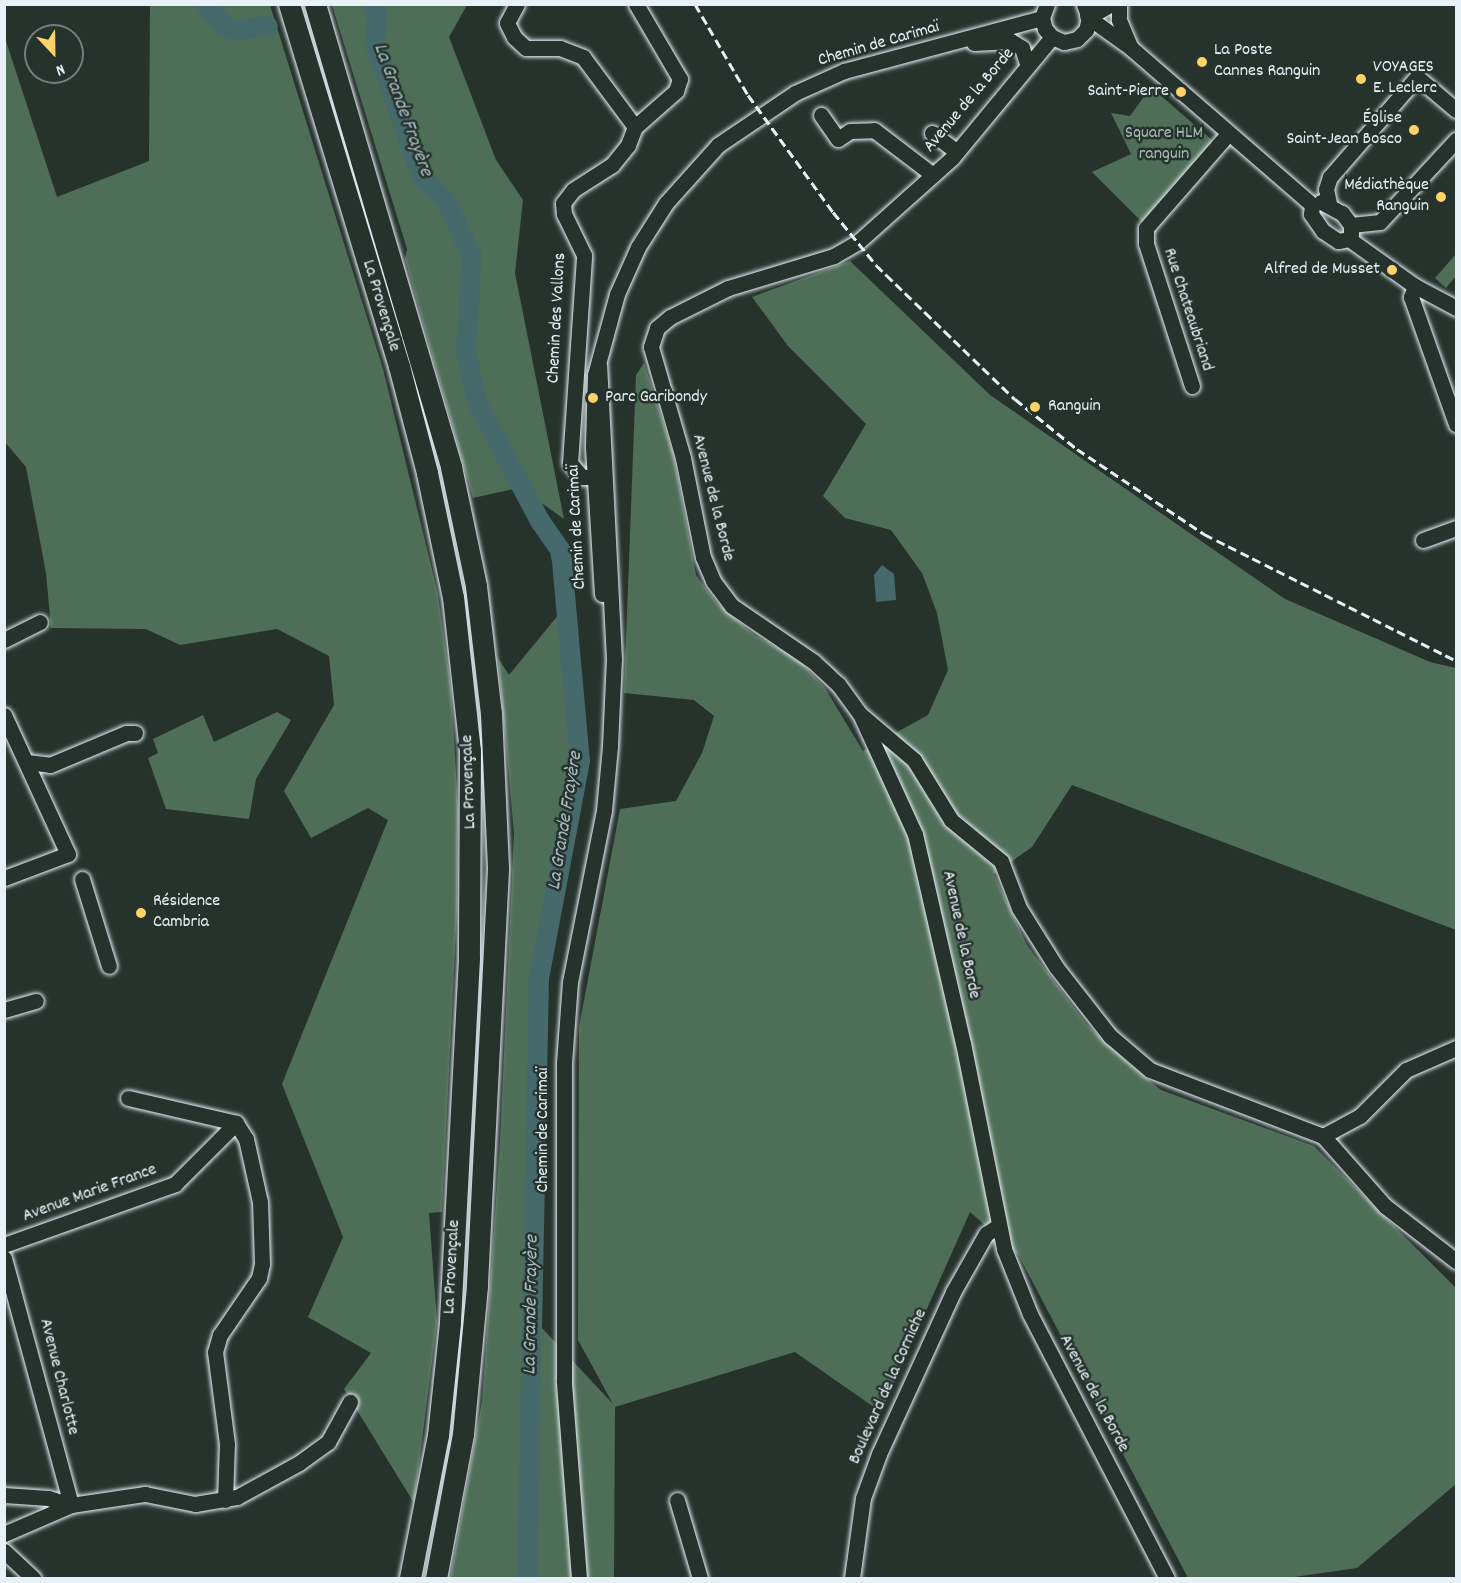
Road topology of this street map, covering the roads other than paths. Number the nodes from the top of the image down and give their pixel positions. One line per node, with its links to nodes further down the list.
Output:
1 (289, 4): 65 (highway, La Provençale)
2 (315, 4): 66 (highway, La Provençale)
3 (517, 4): 16 (street)
4 (636, 4): 16 (street, Chemin des Vallons)
5 (1110, 4): 8 (main road)
6 (1119, 4): 12 (street)
7 (1045, 11): 10 (street); 11 (street, Chemin de Carimaï)
8 (1087, 13): 9 (street); 12 (street)
9 (1082, 35): 10 (street); 12 (street)
10 (1052, 37): 13 (street, Avenue de la Borde)
11 (964, 41): 13 (street, Chemin de Carimaï); 27 (street, Chemin de Carimaï)
12 (1131, 48): 18 (street)
13 (1027, 63): 20 (street, Avenue de la Borde)
14 (1456, 110): 22 (street)
15 (821, 115): 21 (street)
16 (635, 127): 29 (street, Chemin des Vallons)
17 (932, 133): 20 (street)
18 (1229, 133): 23 (street); 28 (street, Rue Chateaubriand)
19 (1456, 140): 24 (street)
20 (957, 152): 21 (street, Avenue de la Borde)
21 (933, 175): 38 (street, Avenue de la Borde)
22 (1329, 203): 23 (street); 24 (street)
23 (1312, 205): 24 (street)
24 (1350, 232): 25 (street)
25 (1415, 286): 26 (street); 31 (street)
26 (1456, 308)
27 (599, 366): 30 (street, Chemin de Carimaï); 33 (street, Chemin de Carimaï)
28 (1192, 386)
29 (572, 404): 30 (street, Chemin des Vallons); 32 (street, Chemin des Vallons)
30 (589, 413): 32 (street); 33 (street, Chemin de Carimaï)
31 (1456, 424)
32 (570, 459): 33 (street)
33 (601, 477): 67 (street, Chemin de Carimaï)
34 (1456, 528): 35 (street)
35 (1423, 540)
36 (40, 622): 37 (street)
37 (4, 640)
38 (860, 714): 52 (street); 53 (street, Avenue de la Borde)
39 (4, 715): 42 (street)
40 (135, 732): 42 (street)
41 (4, 740): 43 (street)
42 (27, 762): 43 (street)
43 (65, 856): 44 (street)
44 (4, 878)
45 (82, 879): 46 (street)
46 (109, 966)
47 (36, 1001): 48 (street)
48 (4, 1010)
49 (1456, 1048): 52 (street)
50 (128, 1098): 51 (street)
51 (236, 1123): 54 (street, Avenue Marie France); 59 (street)
52 (1323, 1136): 56 (street)
53 (998, 1226): 69 (street, Boulevard de la Corniche); 70 (street, Avenue de la Borde)
54 (4, 1245)
55 (4, 1258): 61 (street, Avenue Charlotte)
56 (1456, 1261)
57 (350, 1402): 59 (street)
58 (4, 1495): 61 (street)
59 (225, 1500): 61 (street)
60 (677, 1500): 68 (street)
61 (71, 1505): 62 (street)
62 (4, 1534)
63 (4, 1551): 64 (street)
64 (33, 1578)
65 (410, 1578)
66 (436, 1578)
67 (579, 1578)
68 (700, 1578)
69 (852, 1578)
70 (1167, 1578)

